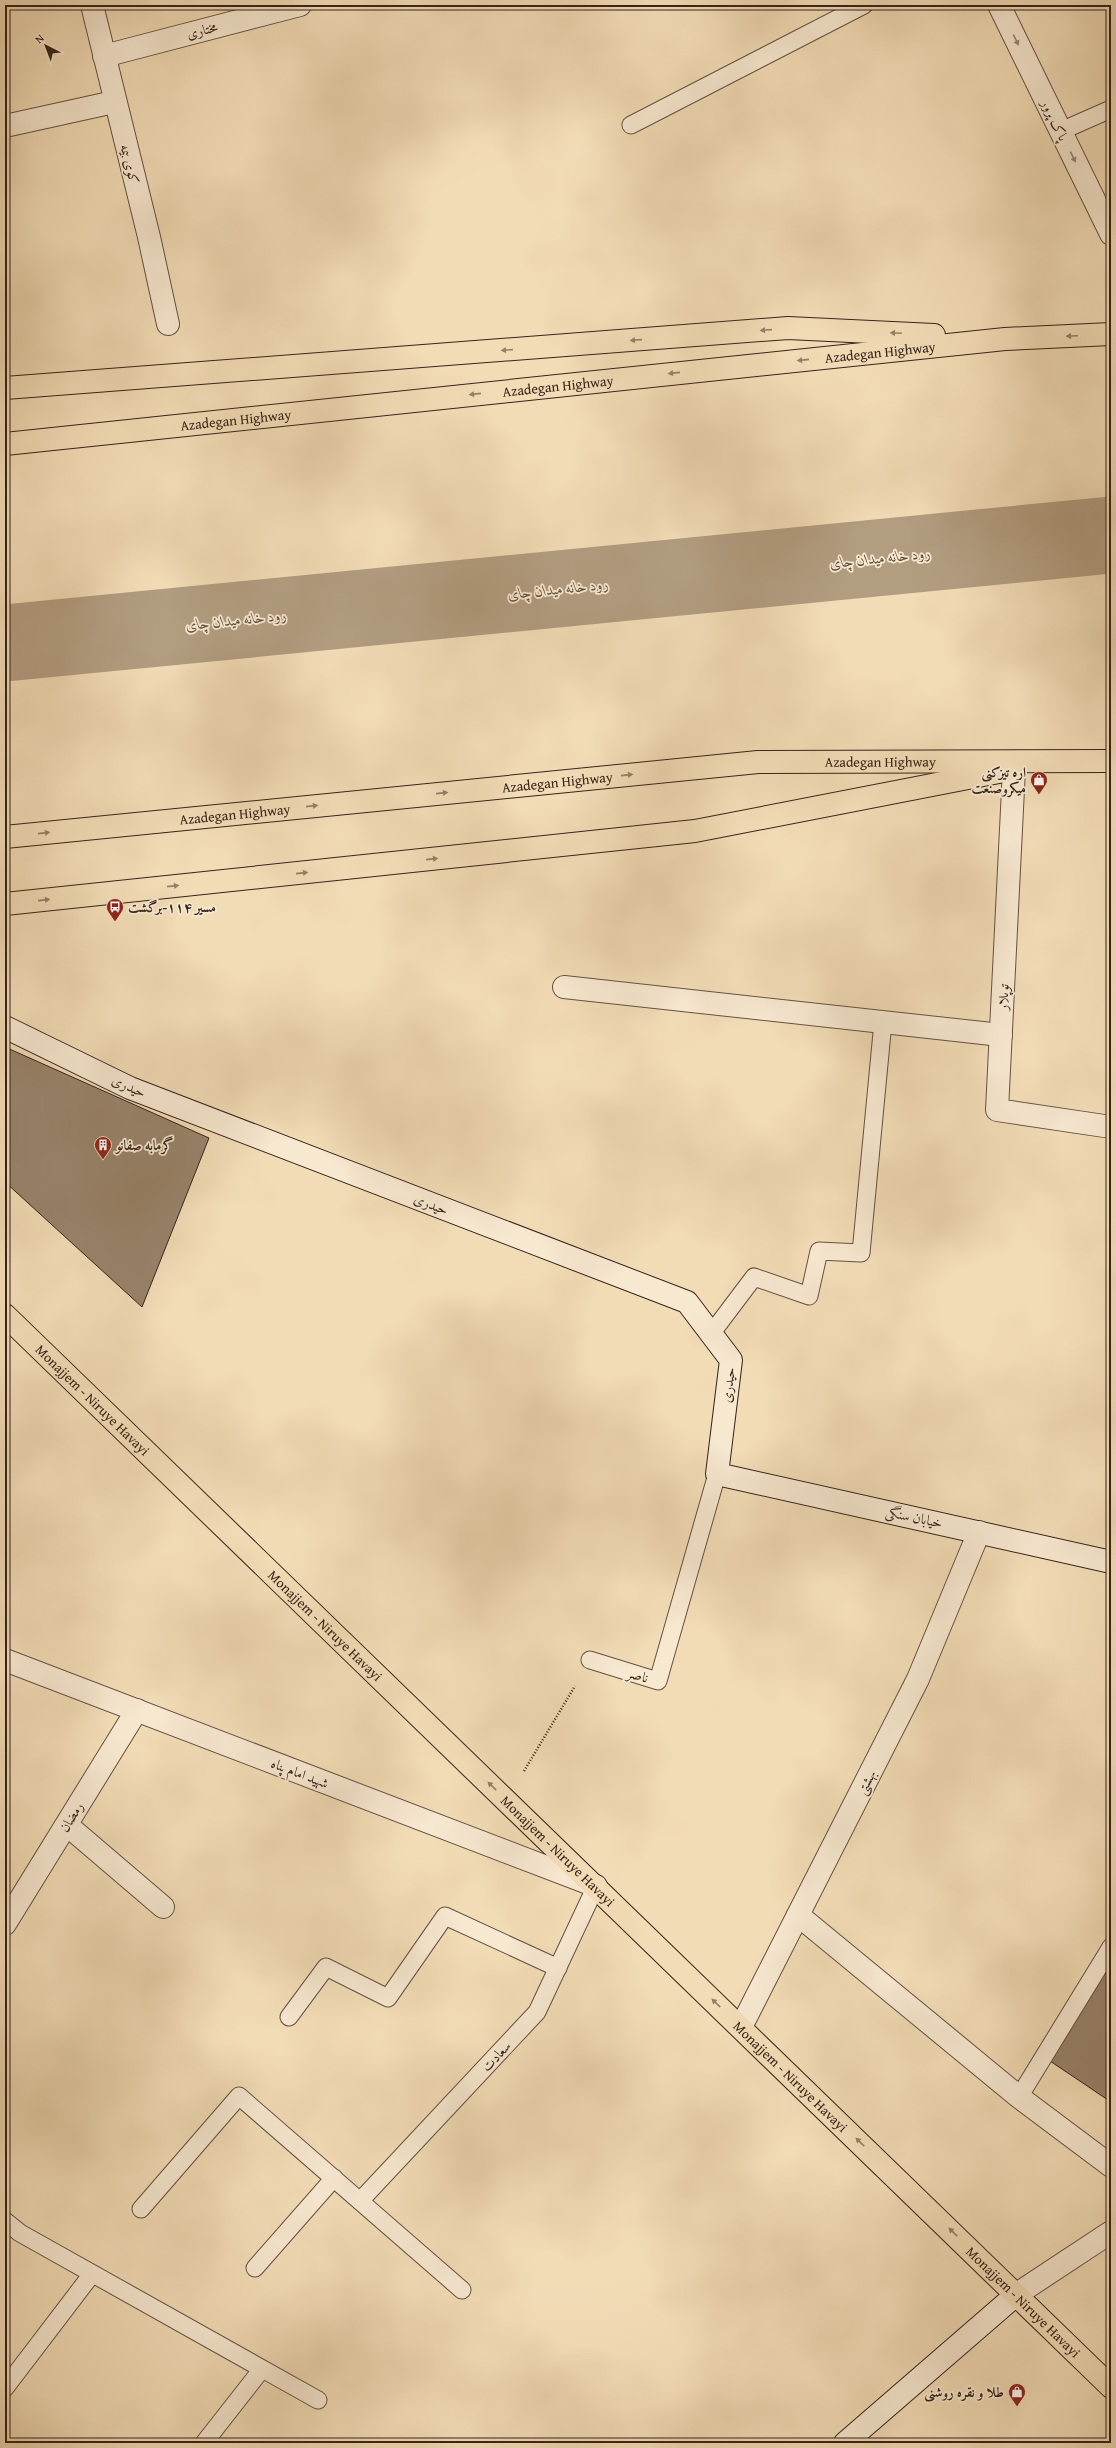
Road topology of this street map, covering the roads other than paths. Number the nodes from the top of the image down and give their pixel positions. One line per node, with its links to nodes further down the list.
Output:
1 (92, 5): 5 (street, کوی بیمه)
2 (300, 5): 5 (street, مختاری)
3 (864, 5): 8 (lane)
4 (1000, 5): 10 (street, پاک پرور, one-way to 10)
5 (104, 56): 6 (street, کوی بیمه)
6 (114, 102): 9 (street); 12 (street, کوی بیمه)
7 (1111, 109): 10 (lane)
8 (631, 125)
9 (5, 126)
10 (1060, 131): 11 (street, پاک پرور, one-way to 11)
11 (1111, 234)
12 (168, 324)
13 (1111, 334): 14 (main road, Azadegan Highway, one-way to 14)
14 (1005, 339): 15 (main road, one-way to 15); 16 (main road, Azadegan Highway, one-way to 16)
15 (5, 388)
16 (5, 444)
17 (1054, 761): 18 (main road, Azadegan Highway); 19 (main road); 20 (main road, Azadegan Highway, one-way to 17)
18 (1111, 761)
19 (1014, 769): 21 (main road, one-way to 19); 25 (street, توپلار)
20 (5, 837)
21 (5, 904)
22 (564, 987): 23 (street)
23 (883, 1022): 25 (street); 28 (lane)
24 (5, 1027): 28 (street, حیدری)
25 (1001, 1035): 26 (street, توپلار)
26 (1111, 1127)
27 (5, 1315): 36 (main road, Monajjem - Niruye Havayi, one-way to 27)
28 (710, 1334): 29 (street, حیدری)
29 (717, 1474): 30 (street, خیابان سنگی); 33 (lane, ناصر)
30 (978, 1532): 31 (street, خیابان سنگی); 38 (street, بهشتی)
31 (1111, 1562)
32 (5, 1660): 34 (street, شهید امام پناه)
33 (590, 1660)
34 (138, 1710): 35 (street, رمضان); 36 (street, شهید امام پناه)
35 (66, 1825): 37 (street); 39 (street, رمضان)
36 (596, 1886): 41 (lane, سعادت); 43 (main road, Monajjem - Niruye Havayi, one-way to 36)
37 (163, 1907)
38 (798, 1915): 43 (street, بهشتی); 44 (street)
39 (5, 1924)
40 (1111, 1947): 44 (lane)
41 (558, 1968): 42 (lane); 47 (lane, سعادت)
42 (289, 2016)
43 (742, 2027): 54 (main road, Monajjem - Niruye Havayi, one-way to 43)
44 (1019, 2097): 45 (street)
45 (1111, 2166)
46 (334, 2178): 47 (lane); 48 (lane); 51 (lane)
47 (360, 2201): 53 (lane)
48 (140, 2209)
49 (5, 2220): 52 (lane)
50 (1111, 2232): 54 (street)
51 (255, 2268)
52 (92, 2274): 55 (lane); 57 (lane)
53 (462, 2290)
54 (1017, 2294): 56 (main road, Monajjem - Niruye Havayi); 60 (street)
55 (262, 2369): 58 (lane); 59 (lane)
56 (1111, 2387)
57 (5, 2388)
58 (318, 2400)
59 (204, 2443)
60 (845, 2443)

